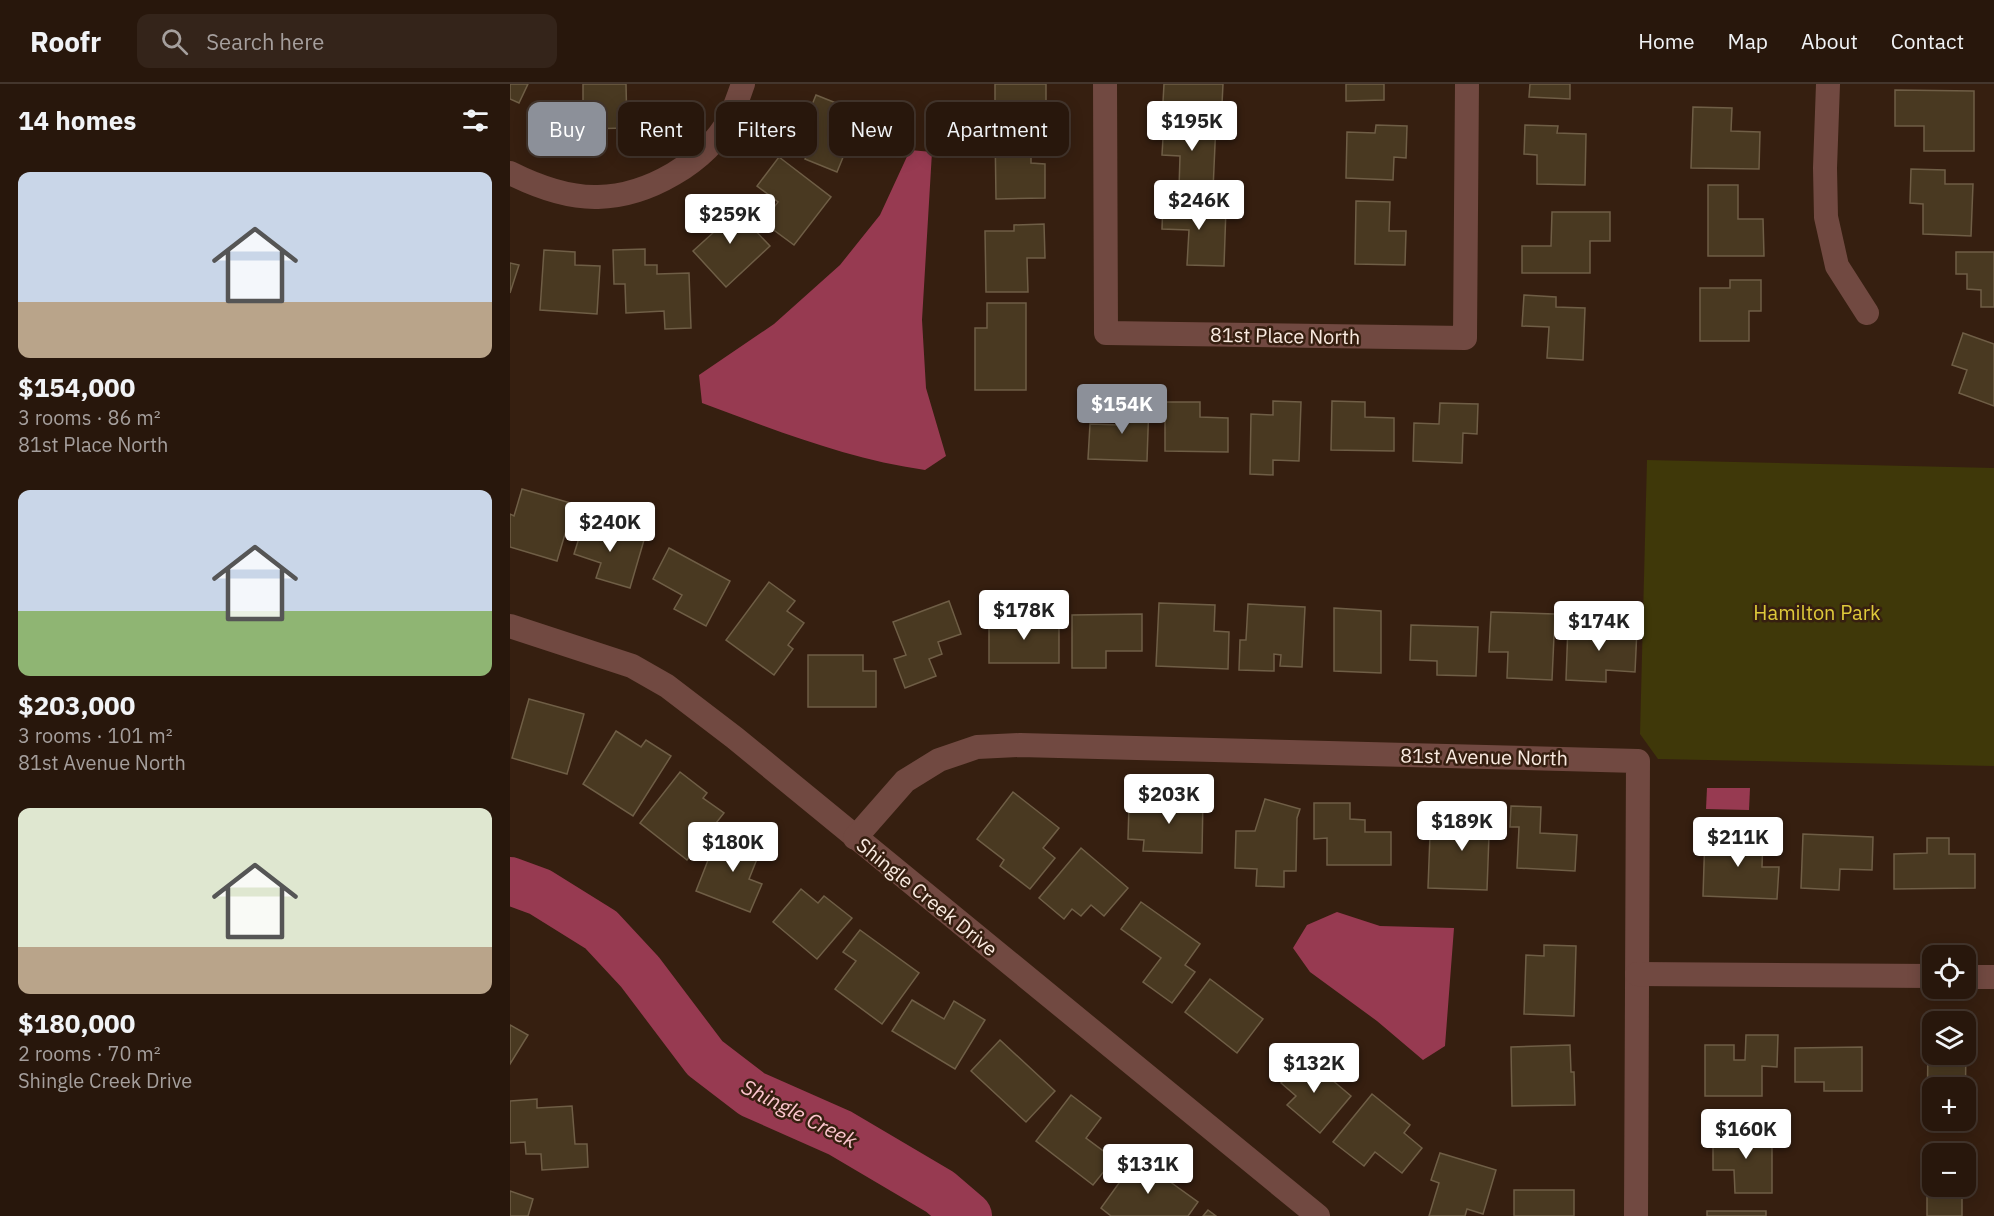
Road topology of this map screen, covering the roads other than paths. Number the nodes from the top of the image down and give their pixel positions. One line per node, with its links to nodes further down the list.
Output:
1 (743, 84): 5 (street)
2 (1105, 84): 3 (street, 81st Place North)
3 (1467, 84)
4 (1828, 84): 6 (street)
5 (510, 173)
6 (1867, 313)
7 (510, 626): 8 (street, Shingle Creek Drive)
8 (855, 838): 9 (street, 81st Avenue North); 13 (street, Shingle Creek Drive)
9 (1637, 974): 10 (street); 14 (street)
10 (1922, 976)
11 (1976, 977): 12 (street)
12 (1994, 977)
13 (1318, 1216)
14 (1636, 1216)

